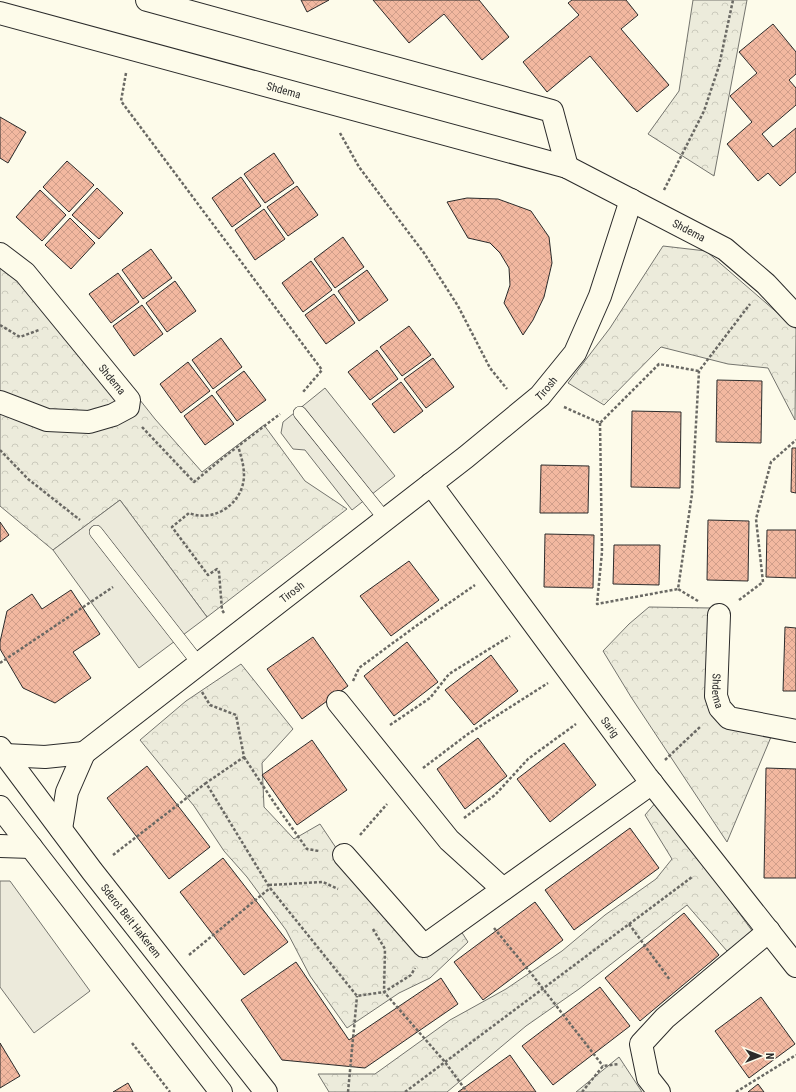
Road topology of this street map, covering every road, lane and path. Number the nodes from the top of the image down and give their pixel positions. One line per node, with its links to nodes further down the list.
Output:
1 (147, 0): 6 (street)
2 (733, 0): 8 (path)
3 (0, 12): 4 (street, Shdema)
4 (130, 48): 6 (street, Shdema); 19 (path)
5 (337, 129): 14 (path)
6 (567, 167): 7 (street, Shdema)
7 (631, 200): 8 (street, Shdema); 16 (street, Tirosh)
8 (656, 213): 10 (street, Shdema)
9 (0, 254): 12 (street, Shdema)
10 (766, 284): 11 (street, Shdema); 15 (path)
11 (796, 316)
12 (64, 322): 13 (path); 18 (street, Shdema)
13 (0, 325)
14 (490, 368)
15 (699, 371): 20 (path); 29 (path)
16 (540, 396): 20 (path); 24 (street, Tirosh)
17 (0, 402): 18 (street, Shdema)
18 (128, 407): 22 (path)
19 (296, 409): 22 (path); 25 (lane)
20 (600, 423): 29 (path)
21 (796, 440): 30 (path)
22 (238, 446): 32 (path)
23 (0, 450): 26 (path)
24 (431, 484): 25 (street, Tirosh); 27 (street, Sarig)
25 (385, 519): 32 (street, Tirosh)
26 (96, 532): 28 (lane)
27 (495, 571): 31 (street, Sarig); 36 (path)
28 (130, 576): 33 (path); 34 (lane)
29 (678, 589): 30 (path)
30 (719, 615): 38 (street, Shdema)
31 (533, 622): 35 (street, Sarig); 40 (path)
32 (238, 633): 34 (street, Tirosh)
33 (0, 663)
34 (194, 668): 42 (street, Tirosh); 43 (path)
35 (568, 670): 37 (street, Sarig); 46 (path)
36 (338, 702): 40 (street)
37 (597, 708): 44 (street, Sarig); 49 (path)
38 (720, 708): 39 (street, Shdema); 44 (path)
39 (796, 731)
40 (368, 740): 46 (street)
41 (3, 751): 42 (street); 48 (street, Sderot Beit HaKerem)
42 (84, 753): 48 (street)
43 (244, 757): 45 (path); 52 (path)
44 (650, 780): 53 (street, Sarig); 56 (street)
45 (206, 783): 54 (path); 55 (path)
46 (404, 784): 49 (street); 52 (path)
47 (0, 807): 51 (street)
48 (61, 829): 54 (street, Sderot Beit HaKerem)
49 (444, 833): 56 (street)
50 (0, 846): 51 (street)
51 (31, 848): 73 (street)
52 (344, 855): 62 (street)
53 (713, 860): 60 (path); 61 (street, Sarig)
54 (92, 871): 64 (street, Sderot Beit HaKerem)
55 (270, 887): 57 (path); 64 (path); 67 (path)
56 (503, 889): 58 (street)
57 (342, 891)
58 (477, 908): 62 (street); 65 (path)
59 (369, 923): 66 (path)
60 (629, 924): 65 (path); 68 (path)
61 (769, 931): 63 (street, Sarig); 68 (street)
62 (424, 946): 66 (path)
63 (796, 966)
64 (170, 970): 74 (street, Sderot Beit HaKerem)
65 (543, 989): 71 (path); 78 (path)
66 (384, 992): 67 (path); 71 (path)
67 (357, 996): 75 (path)
68 (685, 1001): 79 (street)
69 (132, 1043): 72 (path)
70 (796, 1055): 80 (path)
71 (445, 1062): 76 (path); 77 (path)
72 (170, 1092)
73 (221, 1092)
74 (266, 1092)
75 (348, 1092)
76 (405, 1092)
77 (467, 1092)
78 (582, 1092)
79 (659, 1092)
80 (736, 1092)

